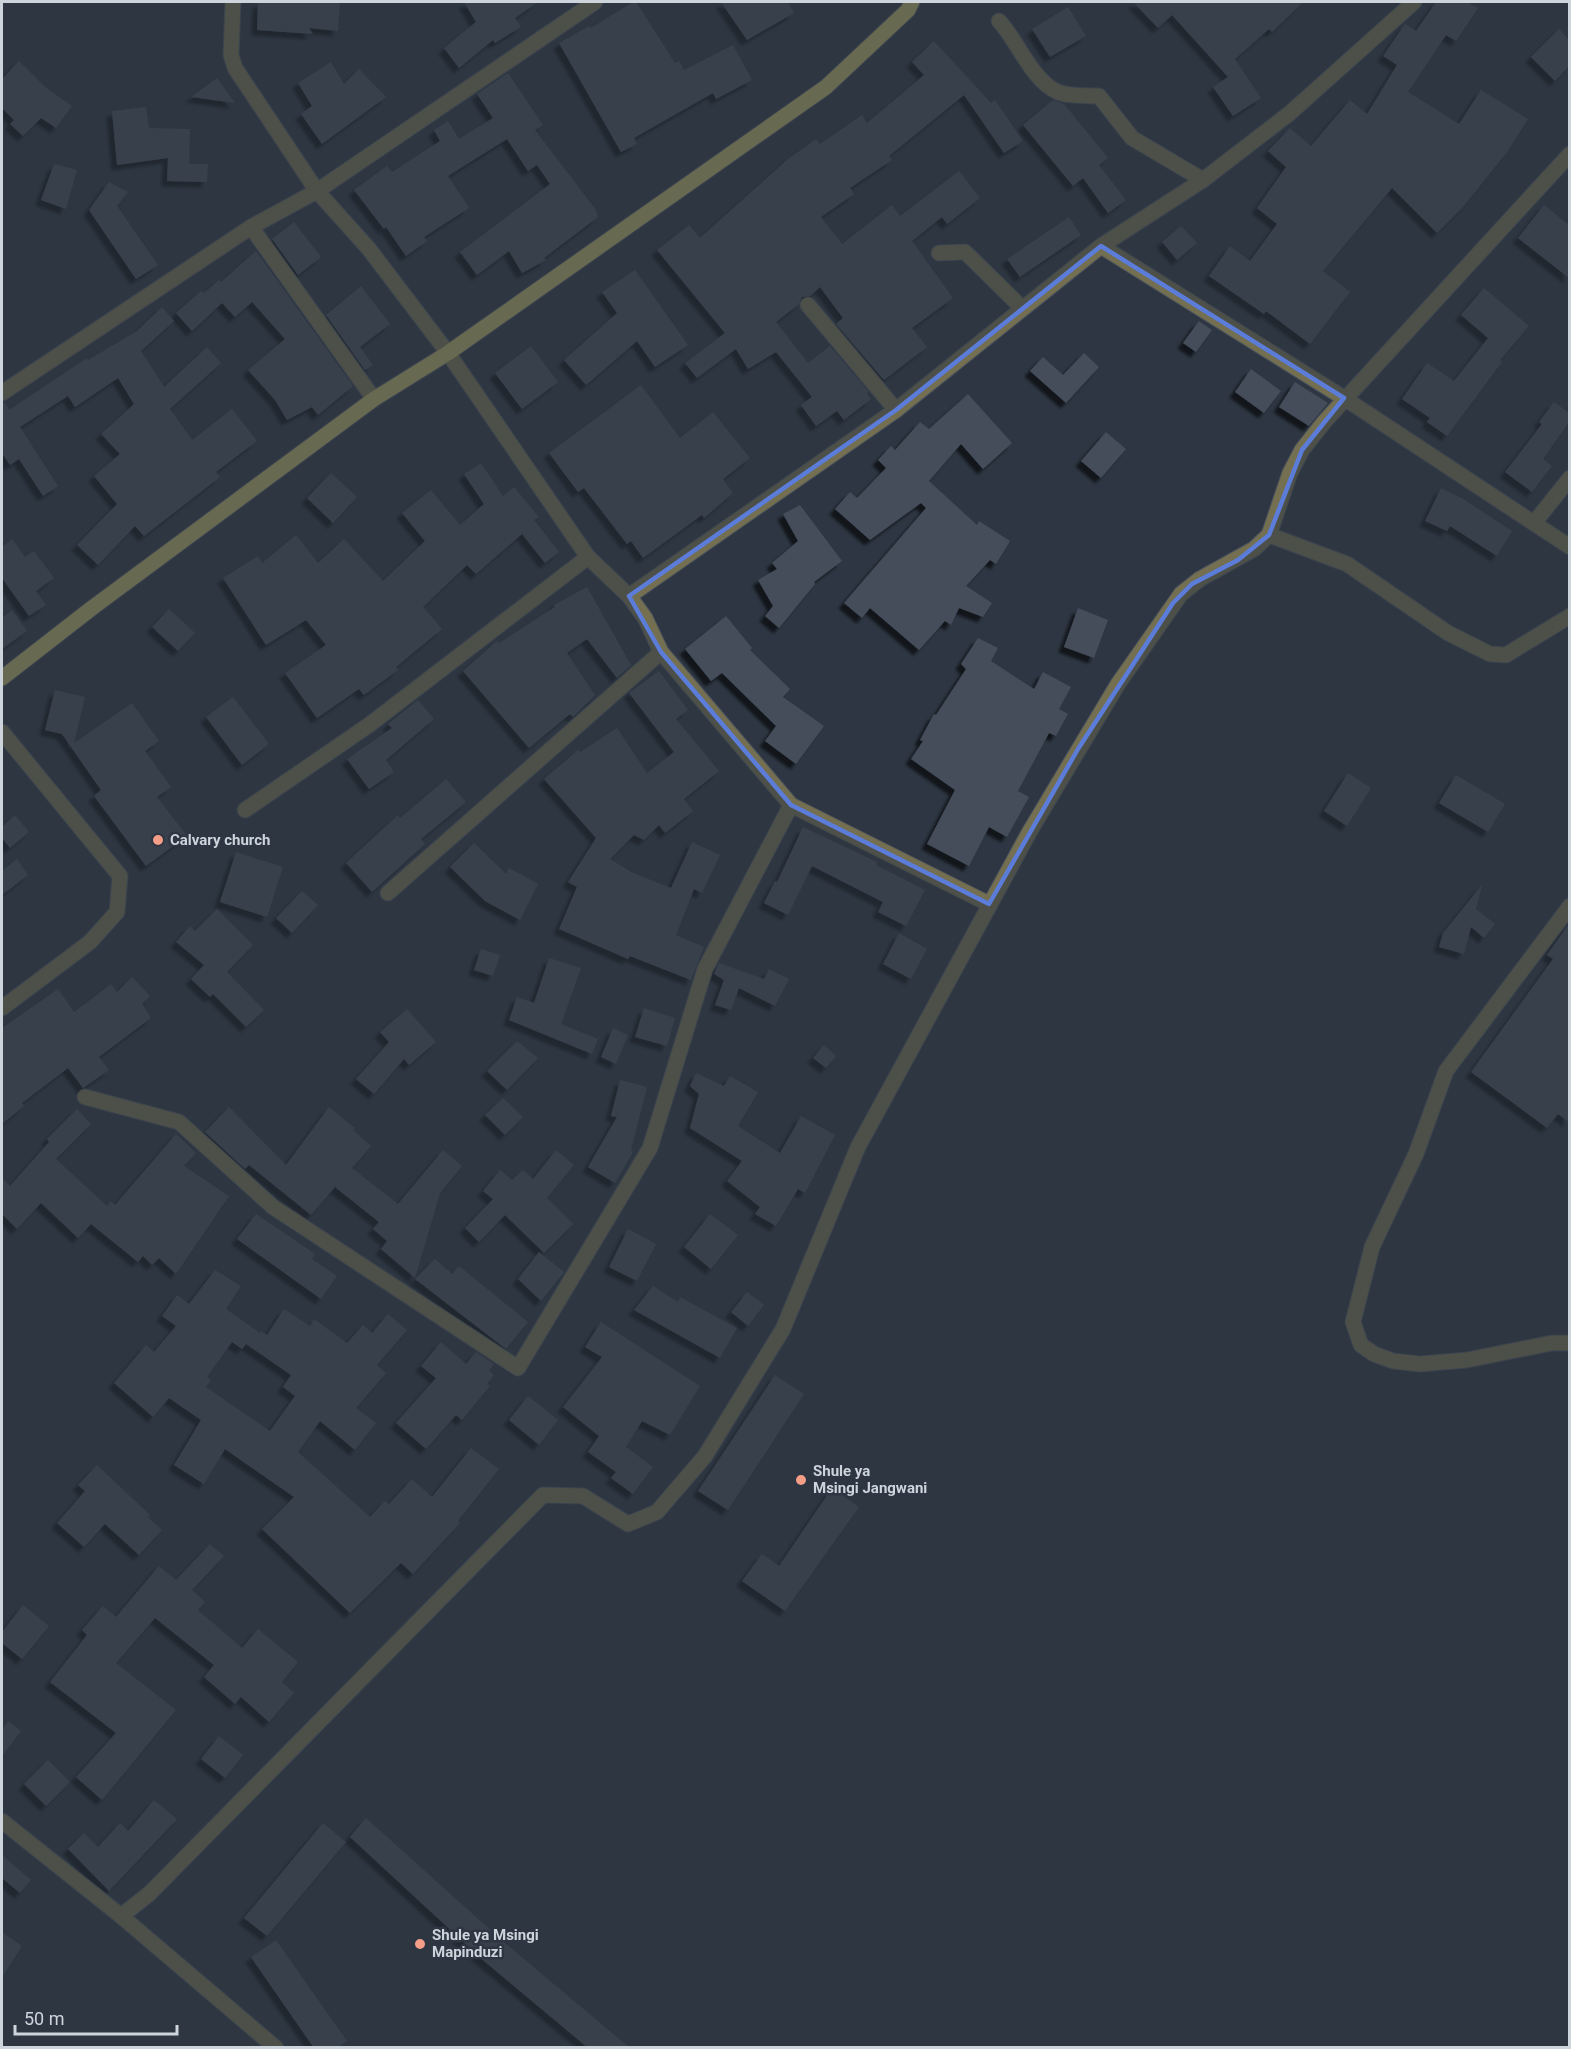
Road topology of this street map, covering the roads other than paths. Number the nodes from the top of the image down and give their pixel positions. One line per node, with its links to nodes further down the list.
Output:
1 (233, 2): 8 (street)
2 (595, 2): 8 (street)
3 (912, 2): 14 (main road)
4 (1413, 2): 7 (street)
5 (999, 21): 7 (street)
6 (1569, 154): 16 (street)
7 (1203, 180): 10 (street)
8 (317, 191): 9 (street); 14 (street)
9 (251, 227): 15 (street); 17 (street)
10 (1101, 246): 13 (street); 16 (street)
11 (939, 253): 13 (street)
12 (808, 305): 18 (street)
13 (1022, 308): 18 (street)
14 (448, 353): 17 (main road); 23 (street)
15 (2, 393)
16 (1344, 398): 20 (street); 21 (street)
17 (374, 399): 27 (main road)
18 (896, 410): 24 (street)
19 (1569, 478): 20 (street)
20 (1534, 523): 22 (street)
21 (1269, 535): 25 (street); 32 (street)
22 (1569, 547)
23 (588, 557): 24 (street); 30 (street)
24 (629, 596): 26 (street)
25 (1569, 616)
26 (661, 652): 29 (street); 31 (street)
27 (2, 678)
28 (2, 732): 34 (street)
29 (791, 805): 32 (street); 35 (street)
30 (245, 810)
31 (388, 893)
32 (989, 904): 38 (street)
33 (1569, 906): 36 (street)
34 (2, 1008)
35 (86, 1096)
36 (1569, 1343)
37 (2, 1821): 38 (street)
38 (121, 1916): 39 (street)
39 (276, 2048)

